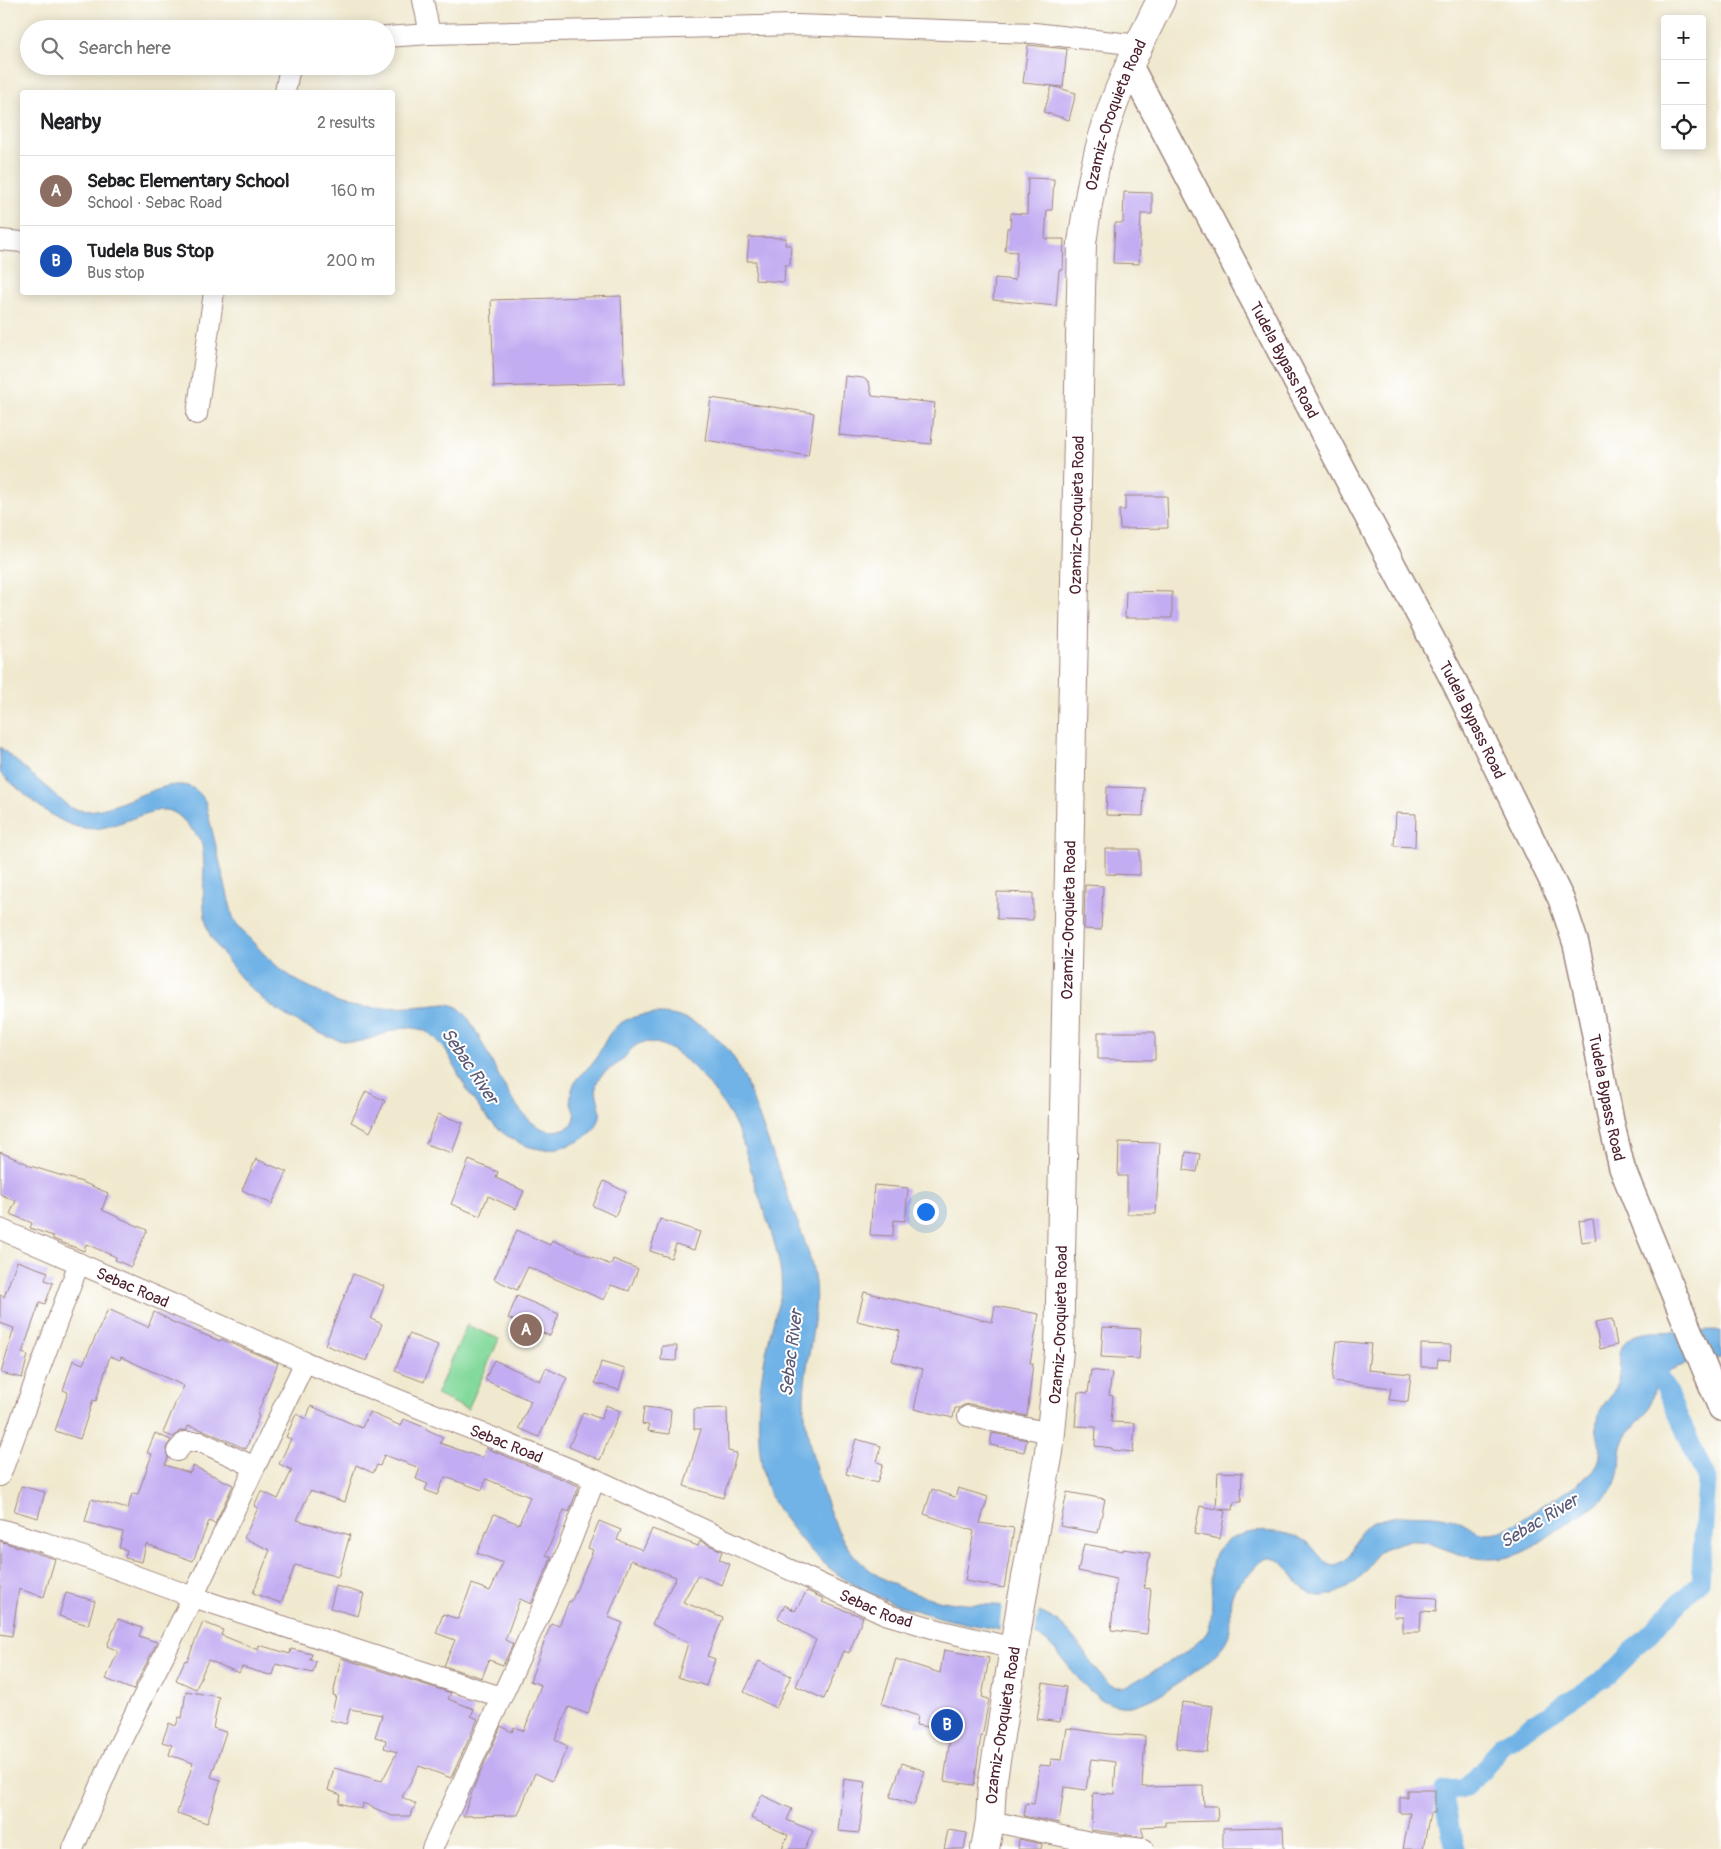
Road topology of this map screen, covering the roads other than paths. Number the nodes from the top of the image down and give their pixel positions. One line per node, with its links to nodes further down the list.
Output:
1 (423, 0): 3 (street)
2 (1161, 0): 5 (highway, Ozamiz-Oroquieta Road)
3 (430, 34): 4 (street); 5 (street)
4 (395, 36)
5 (1134, 55): 15 (main road, Tudela Bypass Road); 17 (highway, Ozamiz-Oroquieta Road)
6 (288, 75): 7 (street)
7 (285, 90)
8 (0, 240): 9 (street)
9 (20, 242)
10 (214, 295): 11 (street)
11 (197, 414)
12 (0, 1229): 13 (street, Sebac Road)
13 (80, 1263): 14 (street, Sebac Road); 20 (street)
14 (305, 1362): 19 (street); 21 (street, Sebac Road)
15 (1721, 1408)
16 (968, 1416): 17 (street)
17 (1051, 1433): 24 (highway, Ozamiz-Oroquieta Road)
18 (177, 1451): 19 (street)
19 (255, 1467): 23 (street)
20 (0, 1476)
21 (595, 1480): 24 (street, Sebac Road); 25 (street)
22 (0, 1529): 23 (street)
23 (192, 1597): 25 (street); 27 (street)
24 (1016, 1643): 26 (highway, Ozamiz-Oroquieta Road)
25 (502, 1697): 28 (street)
26 (990, 1821): 29 (highway, Ozamiz-Oroquieta Road); 30 (street)
27 (73, 1849)
28 (432, 1849)
29 (985, 1849)
30 (1144, 1849)

